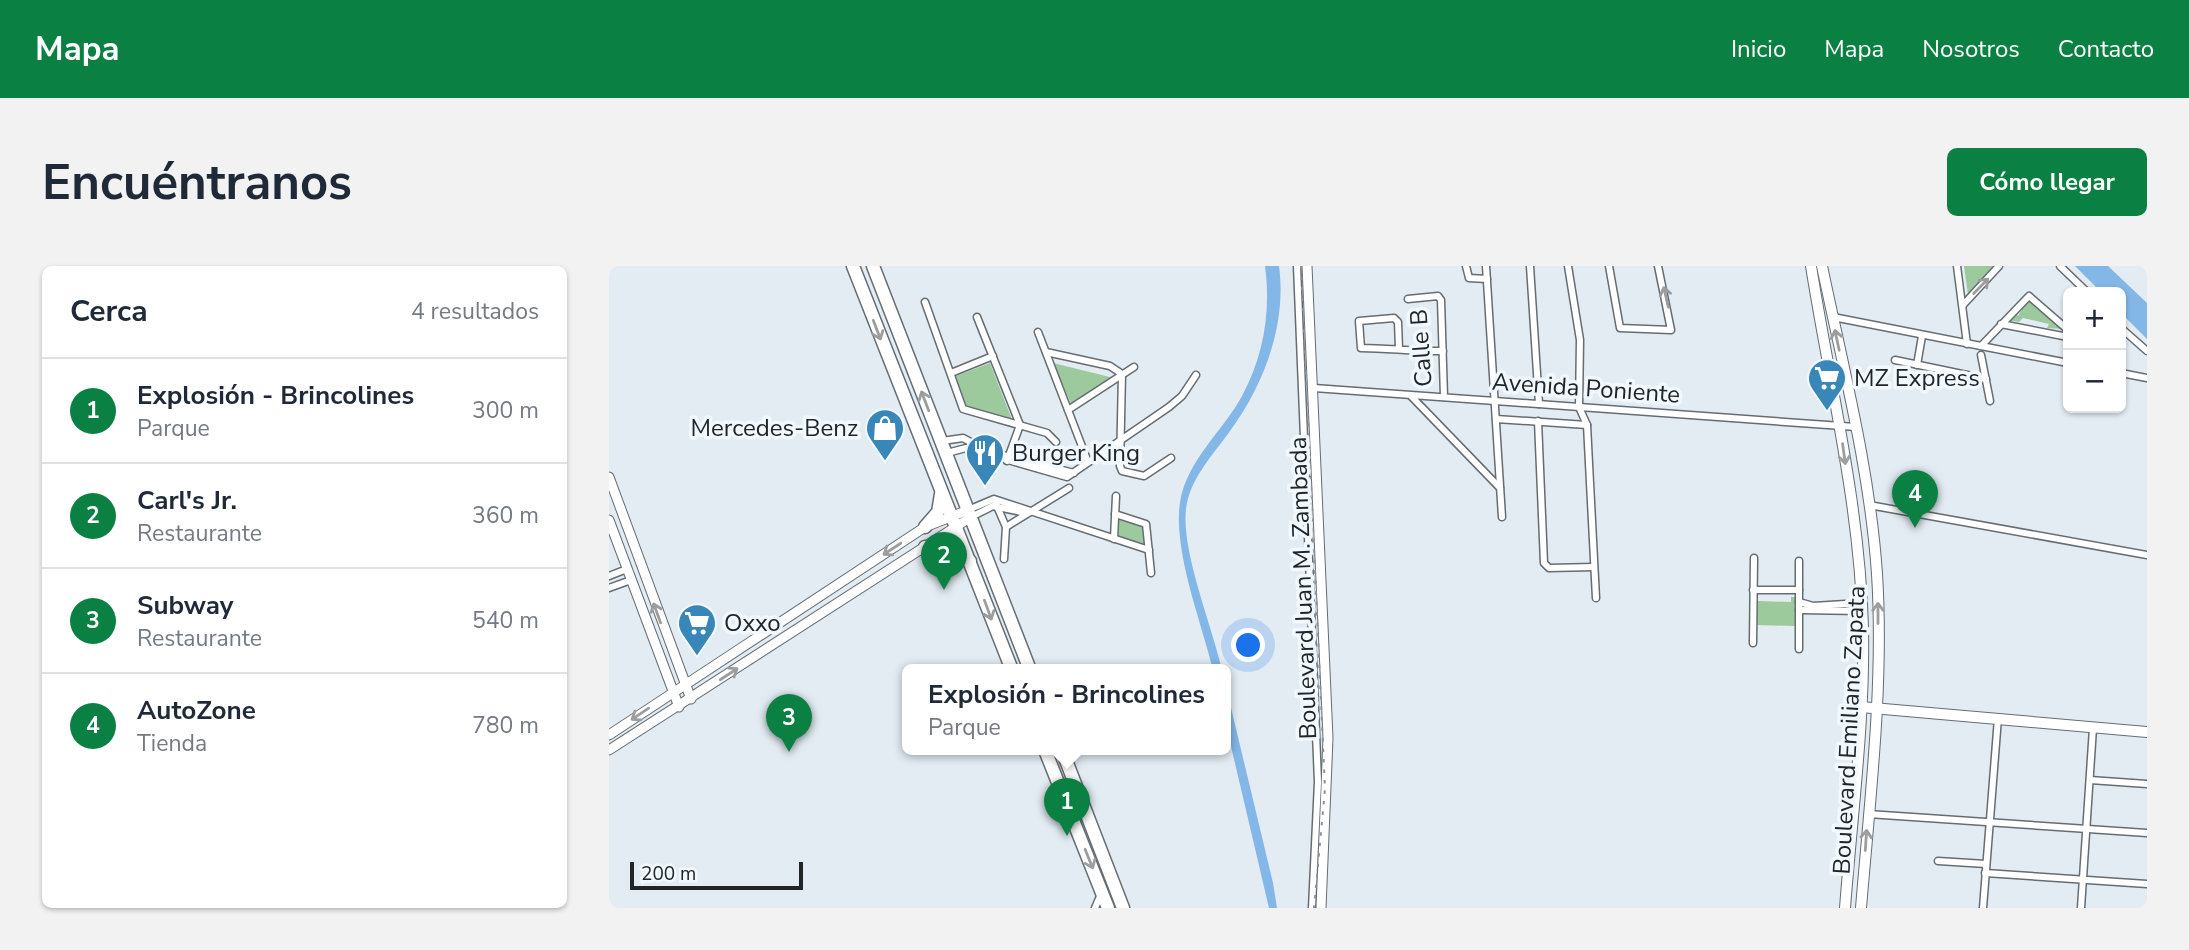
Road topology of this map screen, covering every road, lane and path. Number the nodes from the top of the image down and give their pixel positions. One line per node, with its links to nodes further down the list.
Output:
1 (853, 266): 70 (highway, one-way to 70)
2 (873, 266): 63 (highway, one-way to 2)
3 (1297, 266): 134 (street, Boulevard Juan M. Zambada)
4 (1307, 266): 47 (street, Boulevard Juan M. Zambada)
5 (1466, 266): 16 (street)
6 (1486, 266): 16 (street)
7 (1530, 266): 52 (street)
8 (1568, 266): 53 (street)
9 (1609, 266): 10 (street, one-way to 10)
10 (1658, 266)
11 (1811, 266): 59 (main road, Boulevard Emiliano Zapata)
12 (1822, 266): 22 (main road, Boulevard Emiliano Zapata)
13 (1957, 266): 20 (street)
14 (1999, 266): 20 (street, one-way to 14)
15 (2060, 266): 17 (street)
16 (1487, 279): 50 (street)
17 (2082, 287)
18 (1408, 299): 32 (street, Calle B)
19 (925, 302): 41 (street)
20 (1963, 305): 29 (street)
21 (977, 317): 36 (street)
22 (1833, 317): 27 (street); 60 (main road, Boulevard Emiliano Zapata, one-way to 22)
23 (2001, 324): 24 (street); 28 (street); 30 (street)
24 (2063, 326)
25 (1038, 332): 34 (street)
26 (2126, 332): 33 (street)
27 (1921, 336): 29 (street); 39 (street)
28 (2063, 336)
29 (1967, 344): 30 (street)
30 (1981, 346): 38 (street)
31 (1399, 349): 31 (street); 32 (street)
32 (1443, 351): 49 (street, Calle B)
33 (2147, 351)
34 (1046, 352): 42 (street); 54 (street)
35 (1981, 355): 45 (street)
36 (993, 356): 41 (street); 57 (street)
37 (1895, 360): 39 (street)
38 (2063, 362)
39 (1917, 365): 45 (street)
40 (1134, 367): 42 (street)
41 (951, 373): 57 (street)
42 (1122, 374): 54 (street); 61 (street)
43 (2126, 374): 46 (street)
44 (1196, 375): 61 (street)
45 (1986, 379): 51 (street)
46 (2147, 379)
47 (1314, 388): 48 (street, Avenida Poniente); 135 (street, Boulevard Juan M. Zambada)
48 (1411, 395): 49 (street, Avenida Poniente); 69 (street)
49 (1444, 397): 50 (street, Avenida Poniente)
50 (1494, 400): 52 (street, Avenida Poniente); 55 (street)
51 (1990, 401)
52 (1539, 404): 53 (street, Avenida Poniente)
53 (1579, 407): 58 (street); 59 (street, Avenida Poniente)
54 (1068, 410): 66 (street)
55 (1496, 419): 56 (street); 69 (street)
56 (1538, 421): 58 (street); 90 (street)
57 (1020, 425): 62 (street); 65 (street)
58 (1587, 425): 90 (street)
59 (1840, 426): 60 (street, Avenida Poniente); 100 (main road, Boulevard Emiliano Zapata, one-way to 100)
60 (1856, 427): 73 (main road, Boulevard Emiliano Zapata)
61 (1120, 441): 64 (street); 66 (street)
62 (1056, 442)
63 (943, 448): 65 (street); 65 (street); 75 (highway)
64 (1171, 458)
65 (1008, 459): 66 (street)
66 (1088, 462)
67 (609, 477): 106 (street, one-way to 67)
68 (1069, 488): 74 (street)
69 (1500, 488): 77 (street)
70 (941, 494): 79 (highway); 80 (highway)
71 (1116, 496): 76 (street)
72 (996, 503): 74 (street); 75 (street); 81 (street)
73 (1869, 505): 85 (street); 111 (main road, Boulevard Emiliano Zapata, one-way to 73)
74 (1031, 512): 81 (street); 82 (street)
75 (970, 514): 79 (street); 105 (highway)
76 (1115, 514): 82 (street); 84 (street)
77 (1502, 517)
78 (609, 520): 91 (street)
79 (953, 522): 80 (street); 83 (street); 88 (highway)
80 (925, 527): 106 (street, one-way to 106)
81 (1006, 527): 87 (street)
82 (1114, 539): 84 (street)
83 (925, 547): 88 (highway); 108 (street, one-way to 83)
84 (1149, 550): 92 (street)
85 (2147, 555)
86 (1754, 558): 96 (street)
87 (1004, 559)
88 (970, 561): 104 (highway, one-way to 104)
89 (1799, 561): 97 (street)
90 (1594, 567): 98 (street)
91 (627, 569): 93 (street); 94 (street)
92 (1151, 573)
93 (609, 576)
94 (631, 580): 95 (street); 107 (street)
95 (609, 588)
96 (1753, 590): 97 (street); 102 (street)
97 (1799, 590): 99 (street)
98 (1596, 598)
99 (1799, 602): 100 (street); 101 (street)
100 (1862, 607): 101 (street); 110 (main road, Boulevard Emiliano Zapata)
101 (1799, 610): 103 (street)
102 (1753, 643)
103 (1799, 649)
104 (1010, 664)
105 (1028, 664)
106 (685, 685): 107 (street); 108 (street)
107 (673, 692): 109 (street); 115 (street, one-way to 115)
108 (691, 699): 109 (street)
109 (679, 707): 116 (street)
110 (1861, 707): 111 (main road); 136 (main road, Boulevard Emiliano Zapata)
111 (1875, 709): 112 (main road); 121 (main road, Boulevard Emiliano Zapata)
112 (1998, 718): 113 (main road); 122 (street)
113 (2093, 728): 114 (main road); 119 (street)
114 (2147, 732)
115 (609, 735)
116 (609, 750)
117 (1047, 755): 130 (highway, one-way to 130)
118 (1064, 755): 133 (highway)
119 (2090, 780): 120 (street); 123 (street)
120 (2147, 784)
121 (1868, 814): 122 (street); 137 (main road, Boulevard Emiliano Zapata, one-way to 121)
122 (1989, 822): 123 (street); 126 (street)
123 (2087, 829): 124 (street); 128 (street)
124 (2147, 833)
125 (1938, 861): 126 (street)
126 (1986, 864): 127 (street)
127 (1985, 873): 128 (street); 138 (street)
128 (2083, 880): 129 (street); 139 (street)
129 (2147, 884)
130 (1102, 892): 131 (street); 132 (highway)
131 (1095, 908)
132 (1108, 908)
133 (1123, 908)
134 (1312, 908)
135 (1321, 908)
136 (1845, 908)
137 (1861, 908)
138 (1983, 908)
139 (2081, 908)

